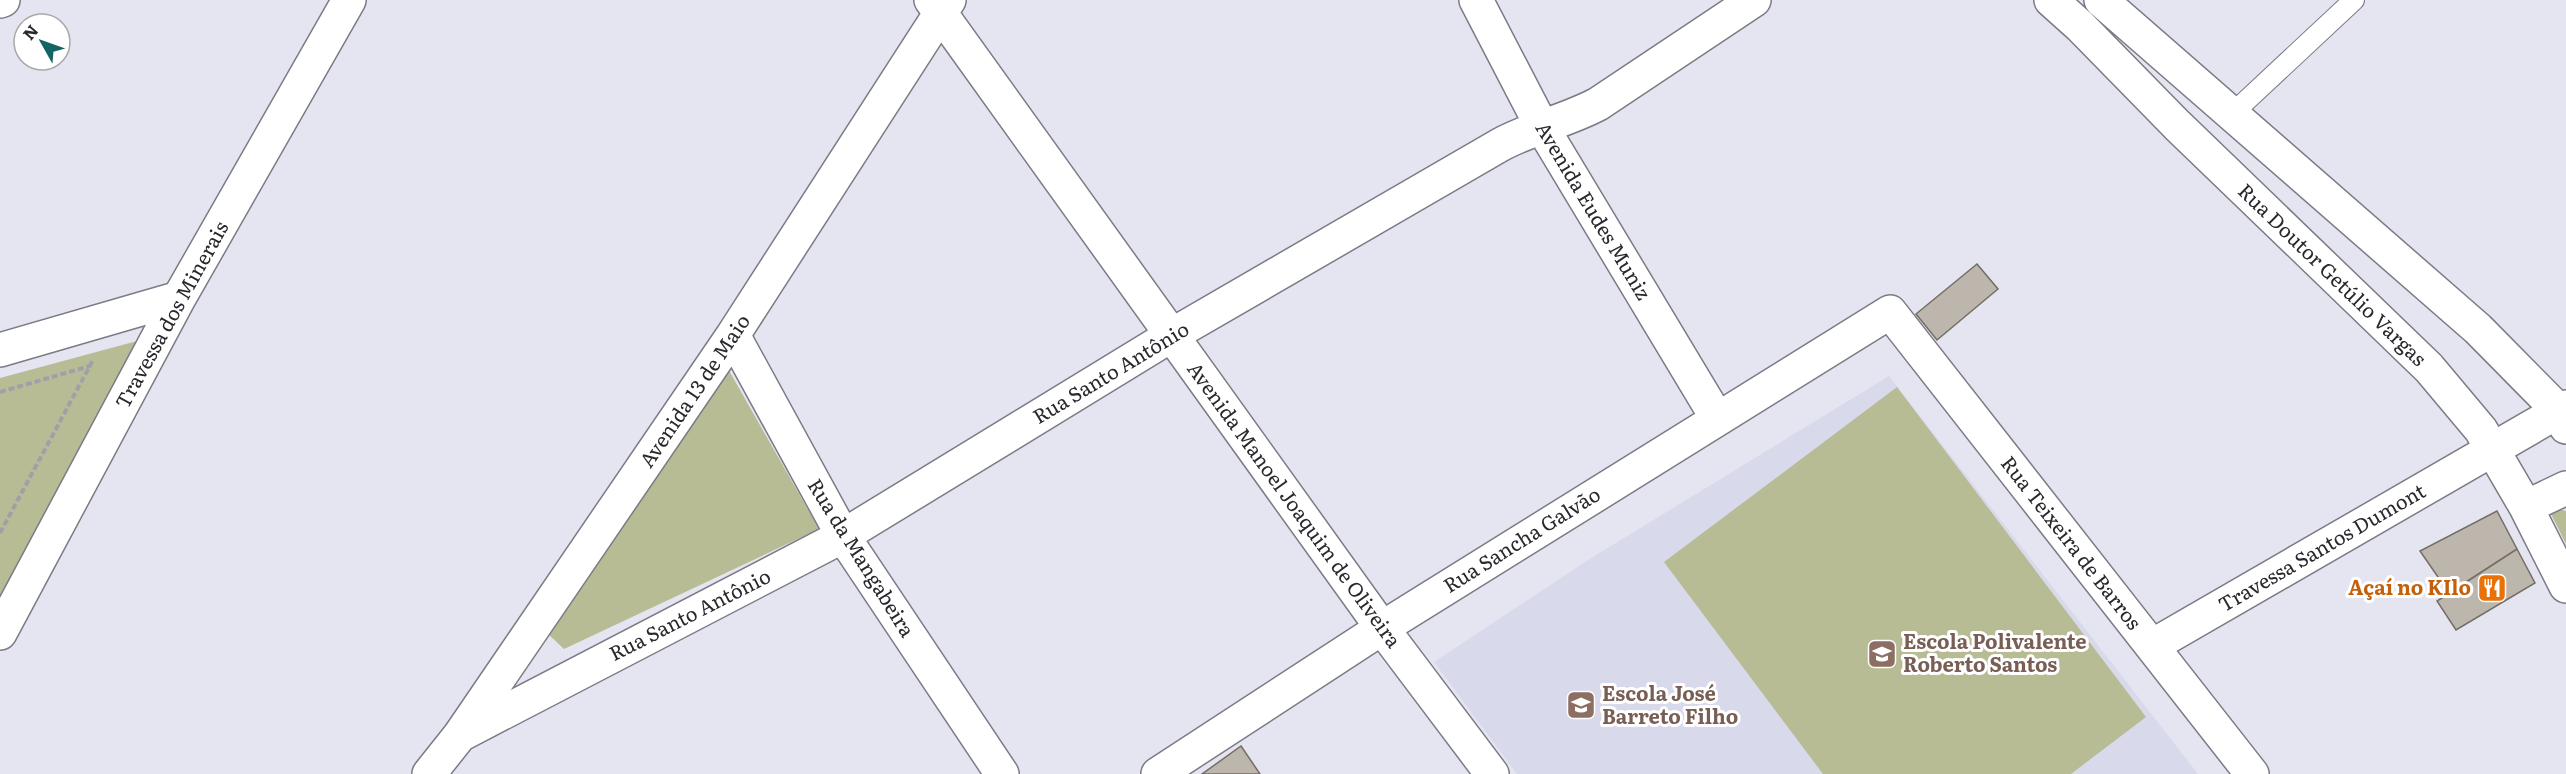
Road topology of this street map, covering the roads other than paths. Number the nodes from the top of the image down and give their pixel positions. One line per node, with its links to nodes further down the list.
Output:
1 (349, 0): 10 (street, Travessa dos Minerais)
2 (1476, 0): 9 (street, Avenida Eudes Muniz)
3 (1754, 0): 9 (street, Rua Santo Antônio)
4 (2051, 0): 17 (street, Rua Doutor Getúlio Vargas)
5 (2354, 0): 8 (lane)
6 (940, 4): 12 (street, Avenida 13 de Maio); 13 (street, Avenida Manoel Joaquim de Oliveira)
7 (2118, 5): 8 (street)
8 (2234, 113): 15 (street)
9 (1542, 127): 13 (street, Rua Santo Antônio); 16 (street, Avenida Eudes Muniz)
10 (179, 298): 14 (street); 23 (street, Travessa dos Minerais)
11 (1890, 312): 16 (street, Rua Sancha Galvão); 24 (street, Rua Teixeira de Barros)
12 (733, 335): 20 (street, Rua da Mangabeira); 25 (street, Avenida 13 de Maio)
13 (1172, 335): 20 (street, Rua Santo Antônio); 22 (street, Avenida Manoel Joaquim de Oliveira)
14 (0, 350)
15 (2564, 415): 17 (street, Travessa Santos Dumont)
16 (1717, 418): 22 (street, Rua Sancha Galvão)
17 (2492, 451): 19 (street, Rua Doutor Getúlio Vargas); 24 (street, Travessa Santos Dumont)
18 (2566, 488): 19 (street)
19 (2526, 507): 21 (street, Rua Doutor Getúlio Vargas)
20 (843, 536): 25 (street, Rua Santo Antônio); 27 (street, Rua da Mangabeira)
21 (2566, 586)
22 (1382, 628): 28 (street, Rua Sancha Galvão); 29 (street, Avenida Manoel Joaquim de Oliveira)
23 (0, 633)
24 (2152, 646): 30 (street, Rua Teixeira de Barros)
25 (460, 735): 26 (street, Avenida 13 de Maio)
26 (429, 774)
27 (1002, 774)
28 (1158, 774)
29 (1492, 774)
30 (2252, 774)

